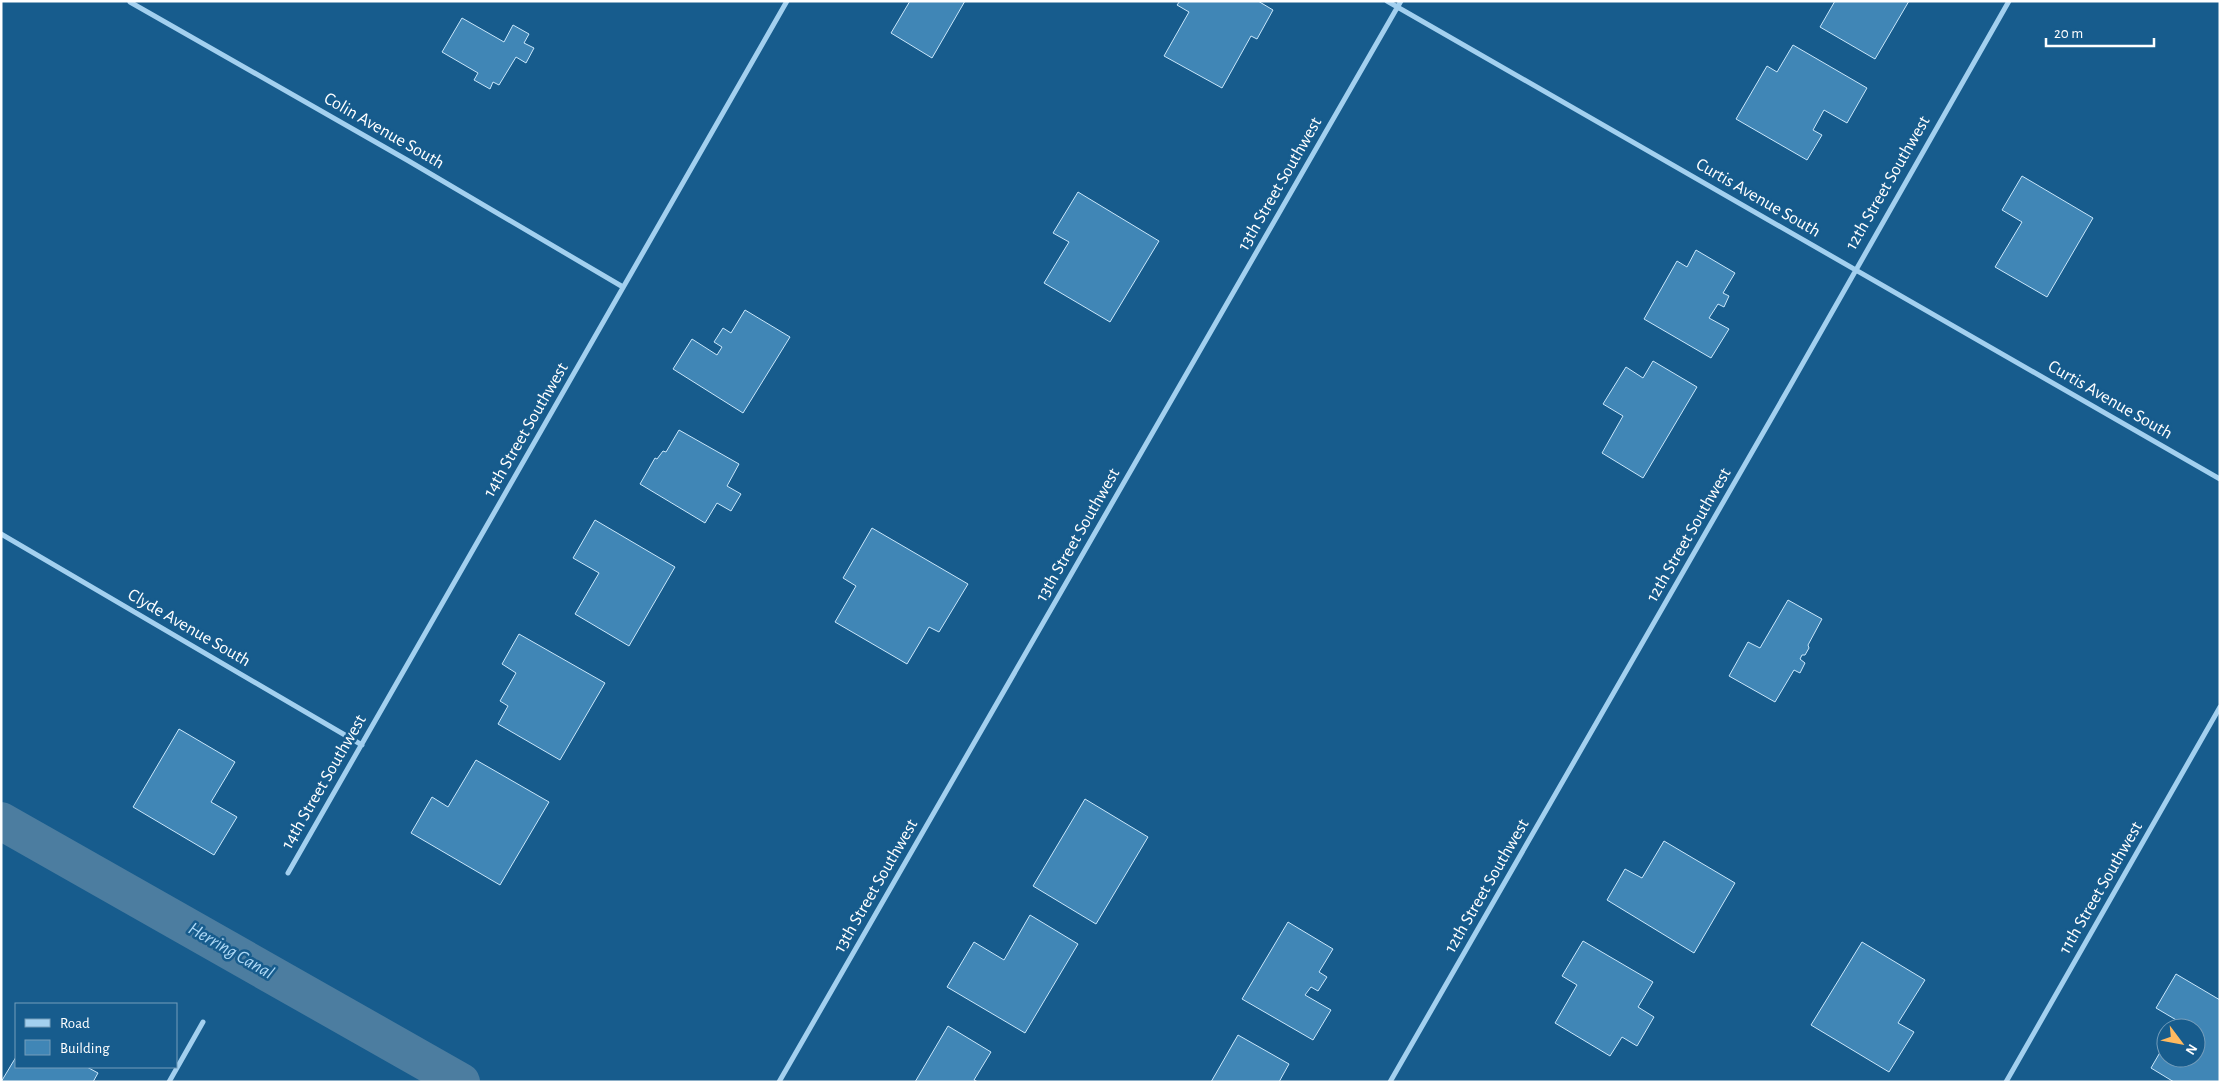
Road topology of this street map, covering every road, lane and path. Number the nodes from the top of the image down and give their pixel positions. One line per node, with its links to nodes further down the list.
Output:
1 (787, 1): 8 (street, 14th Street Southwest)
2 (1387, 1): 6 (street, Curtis Avenue South)
3 (1400, 1): 6 (street, 13th Street Southwest)
4 (2009, 1): 7 (street, 12th Street Southwest)
5 (130, 2): 8 (street, Colin Avenue South)
6 (1397, 7): 7 (street, Curtis Avenue South); 18 (street, 13th Street Southwest)
7 (1855, 269): 9 (street, Curtis Avenue South); 19 (street, 12th Street Southwest)
8 (623, 287): 12 (street, 14th Street Southwest)
9 (2220, 480)
10 (1, 534): 12 (street, Clyde Avenue South)
11 (2220, 707): 20 (street, 11th Street Southwest)
12 (362, 745): 13 (street, 14th Street Southwest)
13 (288, 873)
14 (203, 1022): 15 (street)
15 (178, 1066)
16 (177, 1068): 17 (street)
17 (169, 1082)
18 (779, 1082)
19 (1390, 1082)
20 (2006, 1082)

